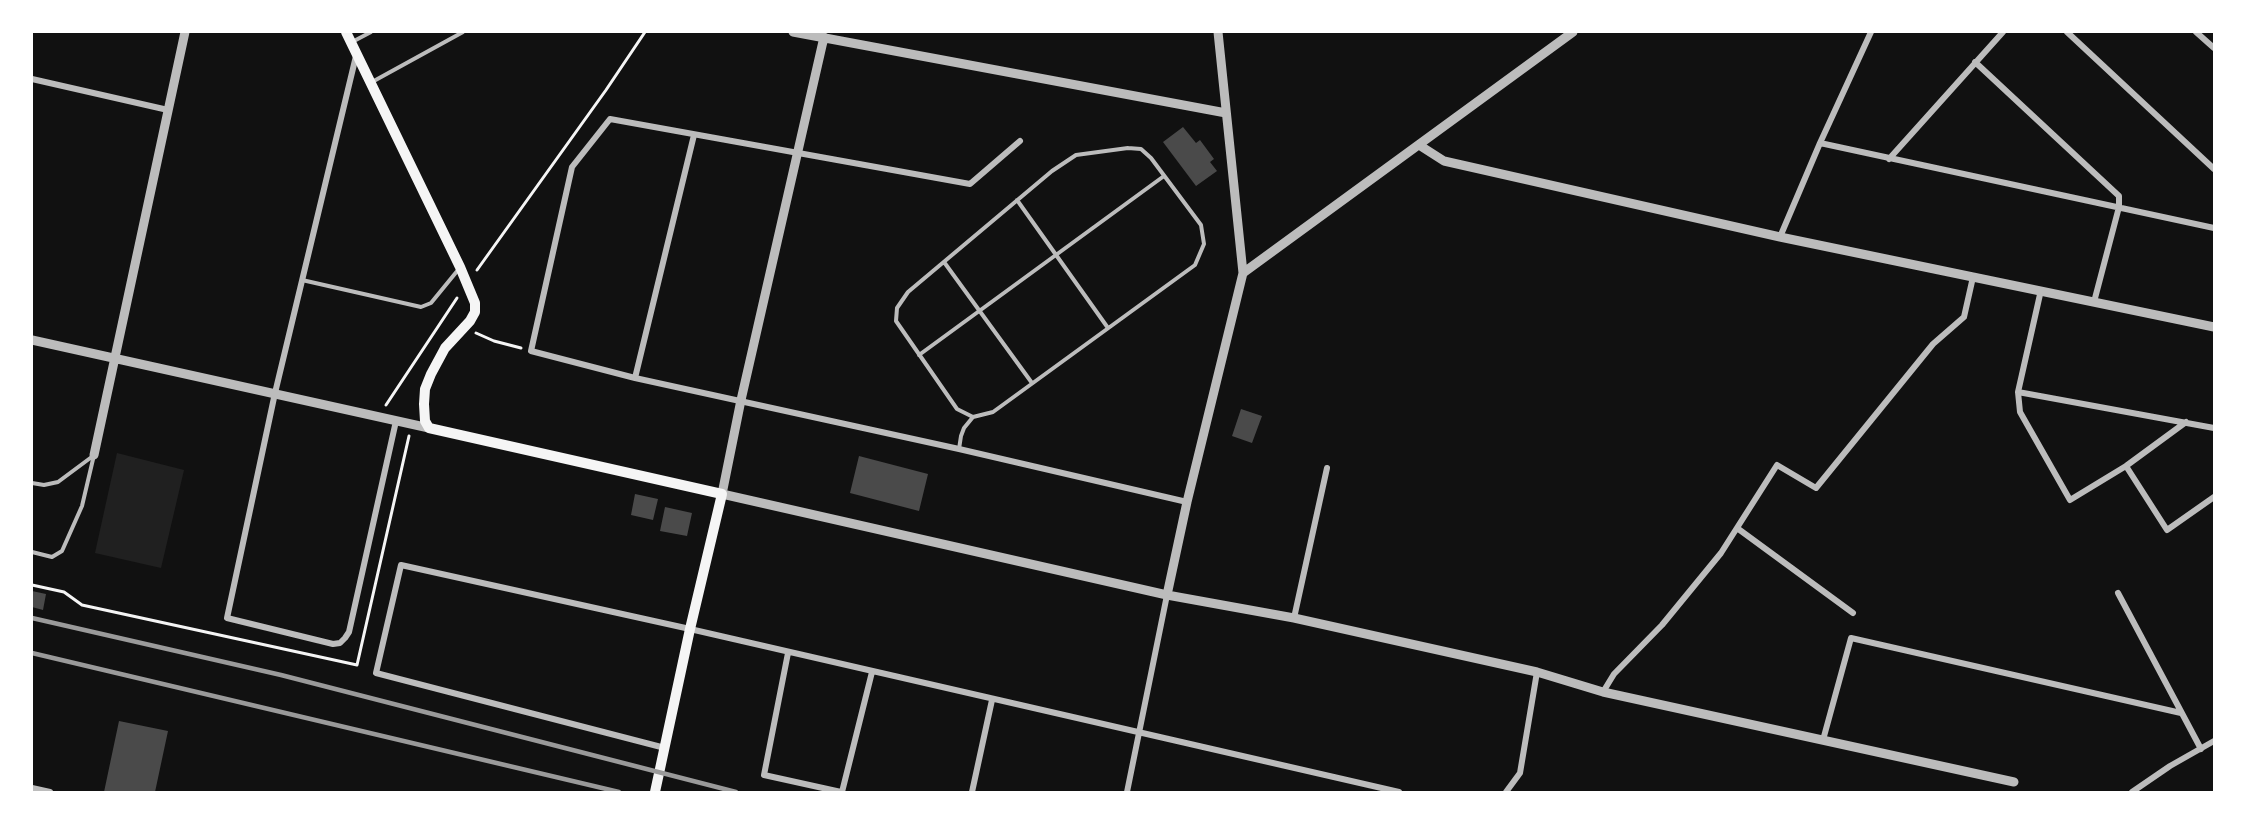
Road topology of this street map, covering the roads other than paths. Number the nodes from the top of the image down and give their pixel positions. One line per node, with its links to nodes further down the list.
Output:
1 (185, 32): 18 (street)
2 (346, 32): 13 (main road)
3 (371, 32): 13 (lane)
4 (463, 32): 17 (lane)
5 (793, 32): 12 (street)
6 (1218, 32): 19 (street)
7 (1573, 32): 23 (street)
8 (1871, 32): 22 (street)
9 (2003, 32): 15 (street)
10 (2067, 32): 26 (street)
11 (2196, 32): 14 (street)
12 (825, 34): 19 (street); 24 (street)
13 (354, 47): 17 (main road); 37 (street)
14 (2214, 48)
15 (1975, 62): 25 (street); 29 (street)
16 (32, 79): 18 (street)
17 (371, 83): 34 (main road)
18 (168, 110): 45 (street)
19 (1226, 113): 35 (street)
20 (694, 135): 24 (street); 46 (street); 46 (street)
21 (1020, 141): 24 (street)
22 (1820, 143): 25 (street); 31 (street)
23 (1419, 145): 31 (street); 35 (street)
24 (798, 154): 50 (street)
25 (1889, 159): 29 (street)
26 (2214, 169)
27 (1164, 176): 28 (lane); 32 (lane); 42 (lane)
28 (1017, 200): 32 (lane); 33 (lane)
29 (2119, 207): 30 (street); 39 (street)
30 (2214, 228)
31 (1780, 237): 36 (street)
32 (1056, 255): 40 (lane); 42 (lane)
33 (944, 262): 40 (lane); 44 (lane)
34 (460, 267): 37 (lane); 54 (main road)
35 (1243, 273): 63 (street)
36 (1973, 277): 38 (street); 64 (street)
37 (302, 280): 49 (street)
38 (2041, 290): 39 (street); 48 (street)
39 (2094, 302): 41 (street)
40 (980, 311): 44 (lane); 47 (lane)
41 (2214, 327)
42 (1108, 328): 47 (lane)
43 (32, 340): 45 (street)
44 (920, 355): 51 (lane)
45 (116, 358): 49 (street); 57 (street)
46 (635, 378): 50 (street)
47 (1032, 383): 51 (lane)
48 (2018, 392): 53 (street); 58 (street)
49 (275, 393): 52 (street); 52 (street)
50 (741, 400): 56 (street); 61 (street)
51 (973, 417): 56 (lane)
52 (396, 421): 54 (street)
53 (2186, 422): 55 (street); 58 (street)
54 (429, 428): 61 (main road)
55 (2214, 428)
56 (959, 449): 63 (street)
57 (94, 455): 60 (lane); 65 (lane)
58 (2126, 466): 62 (street)
59 (1327, 468): 69 (street)
60 (32, 483)
61 (722, 494): 67 (street); 70 (main road)
62 (2214, 497)
63 (1187, 502): 67 (street)
64 (1737, 528): 68 (street); 74 (street)
65 (32, 552)
66 (2118, 593): 76 (street)
67 (1167, 595): 69 (street); 77 (street)
68 (1853, 613)
69 (1294, 618): 73 (street)
70 (690, 628): 71 (street); 80 (main road); 80 (street)
71 (788, 653): 72 (street); 86 (street)
72 (872, 672): 75 (street); 86 (street)
73 (1537, 672): 74 (street); 90 (street)
74 (1602, 692): 78 (street)
75 (992, 700): 77 (street); 87 (street)
76 (2181, 713): 78 (street); 81 (street)
77 (1141, 732): 88 (street); 89 (street)
78 (1823, 740): 82 (street)
79 (2214, 741): 81 (street)
80 (665, 748): 85 (main road)
81 (2201, 749): 91 (street)
82 (2014, 782)
83 (32, 788): 84 (street)
84 (50, 792)
85 (655, 792)
86 (841, 792)
87 (972, 792)
88 (1127, 792)
89 (1399, 792)
90 (1506, 792)
91 (2132, 792)

